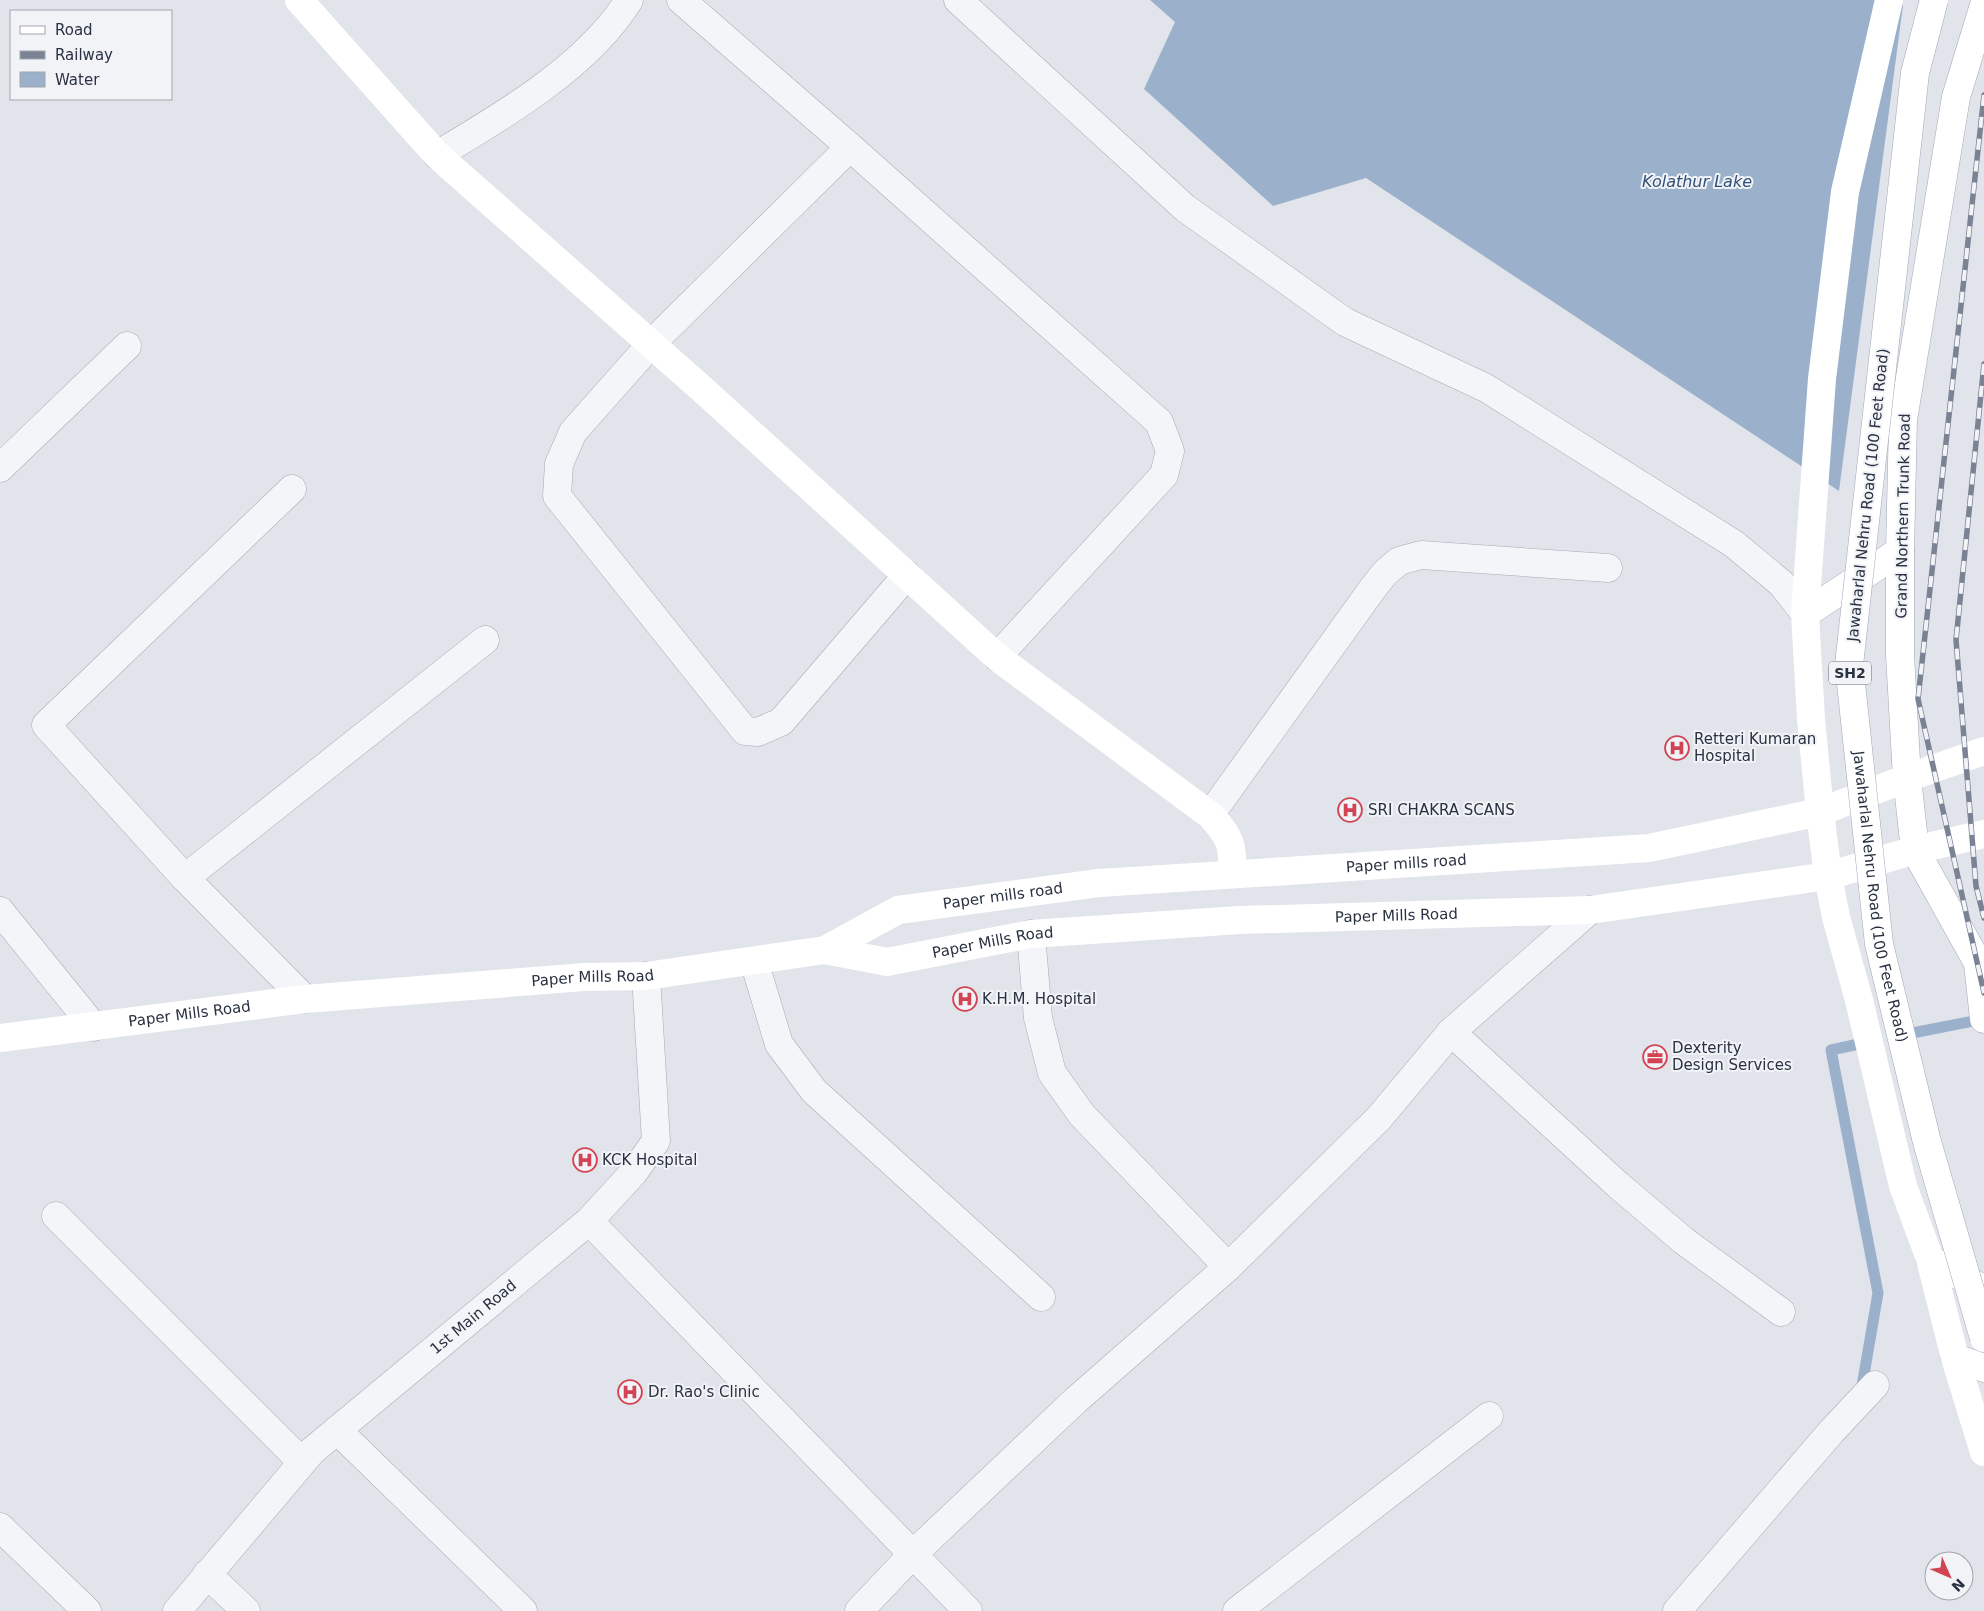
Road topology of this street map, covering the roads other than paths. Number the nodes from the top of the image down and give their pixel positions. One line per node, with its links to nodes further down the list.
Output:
1 (299, 0): 9 (main road)
2 (629, 0): 9 (street)
3 (681, 0): 8 (street)
4 (958, 0): 17 (street)
5 (1889, 0): 17 (main road)
6 (1934, 0): 47 (main road, Jawaharlal Nehru Road (100 Feet Road) / SH2, bridge)
7 (1984, 4): 14 (main road, Grand Northern Trunk Road)
8 (850, 147): 10 (street); 19 (street)
9 (437, 155): 10 (main road)
10 (650, 344): 16 (main road); 16 (street)
11 (128, 346): 12 (street)
12 (0, 468)
13 (292, 489): 28 (street)
14 (1900, 551): 17 (main road); 21 (main road, Grand Northern Trunk Road)
15 (1608, 568): 23 (street)
16 (907, 574): 19 (main road)
17 (1805, 614): 22 (main road)
18 (485, 640): 28 (street)
19 (998, 657): 23 (main road)
20 (1984, 751): 21 (main road, Paper mills road)
21 (1906, 778): 22 (main road, Paper mills road); 25 (main road, Grand Northern Trunk Road)
22 (1820, 812): 26 (main road, Paper mills road); 27 (main road)
23 (1210, 815): 26 (main road)
24 (1984, 834): 25 (main road, Paper Mills Road)
25 (1915, 850): 27 (main road, Paper Mills Road); 36 (main road, Grand Northern Trunk Road)
26 (1231, 874): 32 (main road, Paper mills road)
27 (1828, 876): 30 (main road, Paper Mills Road); 42 (main road)
28 (185, 878): 35 (street)
29 (0, 910): 37 (street)
30 (1590, 910): 31 (main road, Paper Mills Road); 38 (street)
31 (1031, 934): 32 (main road, Paper Mills Road); 43 (street)
32 (824, 950): 33 (main road, Paper Mills Road)
33 (754, 961): 34 (main road, Paper Mills Road); 45 (street)
34 (646, 976): 35 (main road, Paper Mills Road); 41 (street, 1st Main Road)
35 (305, 999): 37 (main road, Paper Mills Road)
36 (1983, 1010)
37 (94, 1027): 39 (main road, Paper Mills Road)
38 (1451, 1032): 43 (street); 46 (street)
39 (0, 1038)
40 (56, 1216): 54 (street)
41 (589, 1220): 52 (street, 1st Main Road); 56 (street)
42 (1930, 1259): 44 (main road); 48 (main road)
43 (1228, 1267): 56 (street)
44 (1984, 1290)
45 (1041, 1297)
46 (1781, 1312)
47 (1984, 1338)
48 (1954, 1358): 49 (main road); 53 (main road)
49 (1984, 1368)
50 (1875, 1385): 65 (street)
51 (1489, 1416): 64 (street)
52 (337, 1430): 54 (street, 1st Main Road); 61 (street)
53 (1984, 1452)
54 (302, 1462): 57 (street, 1st Main Road)
55 (0, 1527): 58 (street)
56 (913, 1554): 62 (street); 63 (street)
57 (207, 1574): 59 (street, 1st Main Road); 60 (street)
58 (87, 1611)
59 (177, 1611)
60 (246, 1611)
61 (523, 1611)
62 (859, 1611)
63 (968, 1611)
64 (1237, 1611)
65 (1677, 1611)

